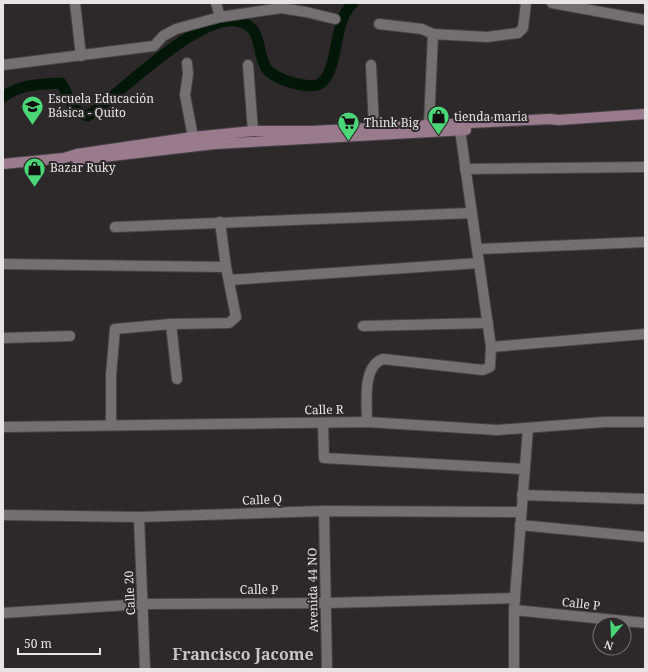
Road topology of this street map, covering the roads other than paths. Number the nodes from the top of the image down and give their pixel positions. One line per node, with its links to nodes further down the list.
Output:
1 (75, 3): 10 (street)
2 (216, 3): 5 (street)
3 (526, 3): 9 (street)
4 (552, 3): 7 (street)
5 (220, 16): 6 (street); 10 (street)
6 (335, 19)
7 (645, 20)
8 (379, 24): 9 (street)
9 (433, 34): 17 (street)
10 (82, 56): 12 (street)
11 (187, 63): 22 (street)
12 (3, 65)
13 (248, 65): 20 (street)
14 (371, 66): 18 (street)
15 (645, 114): 16 (street)
16 (558, 120): 17 (street); 19 (street)
17 (429, 124): 18 (street)
18 (374, 127): 21 (street)
19 (460, 130): 21 (street); 26 (street)
20 (254, 131): 21 (street); 22 (street)
21 (312, 135): 23 (street)
22 (193, 137): 23 (street)
23 (64, 158): 24 (street)
24 (3, 164)
25 (645, 167): 26 (street)
26 (465, 169): 27 (street)
27 (471, 213): 28 (street); 31 (street)
28 (220, 222): 29 (street); 34 (street)
29 (115, 227)
30 (645, 242): 31 (street)
31 (478, 249): 32 (street)
32 (480, 263): 35 (street); 36 (street)
33 (3, 264): 34 (street)
34 (226, 267): 35 (street)
35 (228, 280): 37 (street)
36 (488, 323): 38 (street); 42 (street)
37 (171, 324): 43 (street); 47 (street)
38 (363, 326)
39 (645, 334): 42 (street)
40 (70, 336): 41 (street)
41 (3, 338)
42 (491, 347): 44 (street)
43 (177, 379)
44 (367, 422): 46 (street, Calle R); 49 (street, Calle R)
45 (645, 422): 49 (street, Calle R)
46 (323, 423): 47 (street, Calle R); 50 (street)
47 (111, 424): 48 (street, Calle R)
48 (3, 427)
49 (528, 428): 50 (street)
50 (524, 469): 51 (street)
51 (522, 495): 52 (street); 54 (street)
52 (645, 499)
53 (324, 511): 54 (street, Calle Q); 56 (street, Calle Q); 60 (street, Avenida 44 NO)
54 (521, 512): 57 (street)
55 (3, 515): 56 (street, Calle Q)
56 (139, 516): 61 (street, Calle 20)
57 (520, 525): 58 (street); 59 (street)
58 (645, 537)
59 (515, 598): 60 (street, Calle P); 62 (street)
60 (326, 602): 61 (street, Calle P); 66 (street, Avenida 44 NO)
61 (143, 604): 63 (street, Calle P); 65 (street, Calle 20)
62 (514, 610): 64 (street, Calle P); 67 (street)
63 (3, 613)
64 (645, 623)
65 (145, 669)
66 (328, 669)
67 (514, 669)

